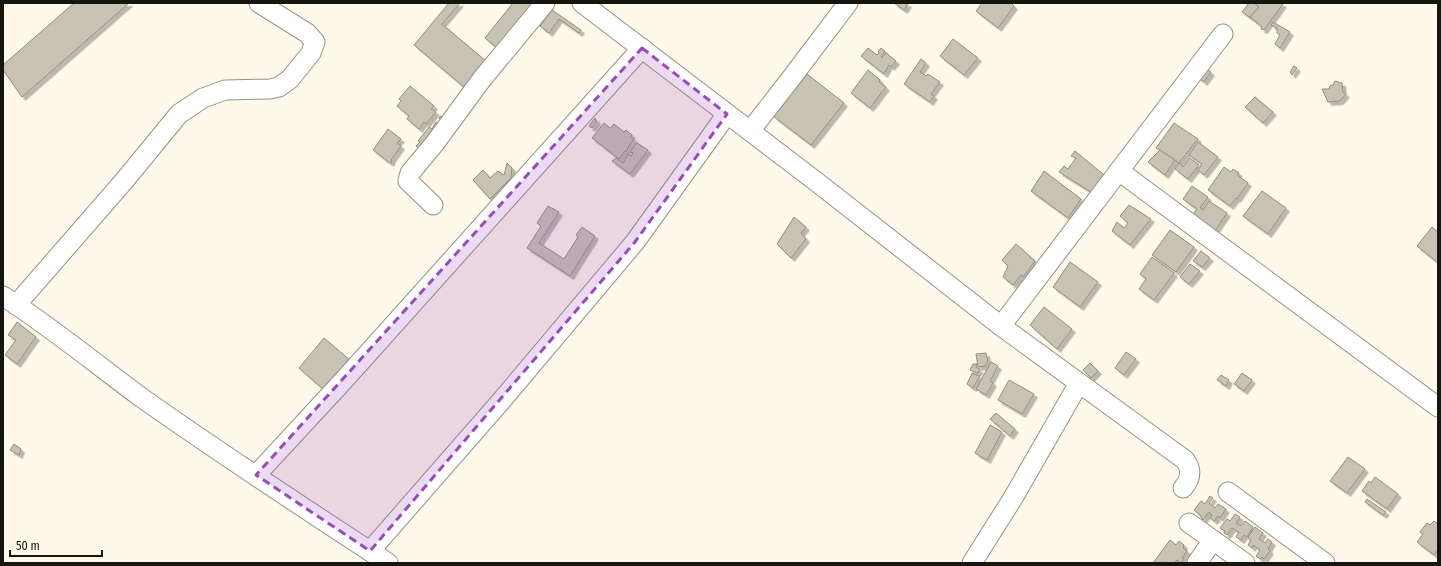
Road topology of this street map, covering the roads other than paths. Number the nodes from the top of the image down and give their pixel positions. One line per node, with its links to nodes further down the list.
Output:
1 (259, 3): 11 (street)
2 (545, 3): 10 (street)
3 (582, 3): 6 (street)
4 (848, 3): 8 (street)
5 (1223, 34): 9 (street)
6 (642, 48): 7 (street); 15 (street)
7 (727, 114): 8 (street); 20 (street)
8 (750, 131): 12 (street)
9 (1119, 171): 12 (street); 14 (street)
10 (433, 205)
11 (9, 300): 15 (street)
12 (1001, 326): 13 (street)
13 (1079, 383): 16 (street); 22 (street)
14 (1438, 407)
15 (256, 475): 20 (street)
16 (1184, 488)
17 (1228, 492): 25 (street)
18 (1189, 522): 19 (street)
19 (1213, 540): 23 (street); 24 (street)
20 (370, 551): 21 (street)
21 (388, 563)
22 (972, 563)
23 (1197, 563)
24 (1244, 563)
25 (1325, 563)

